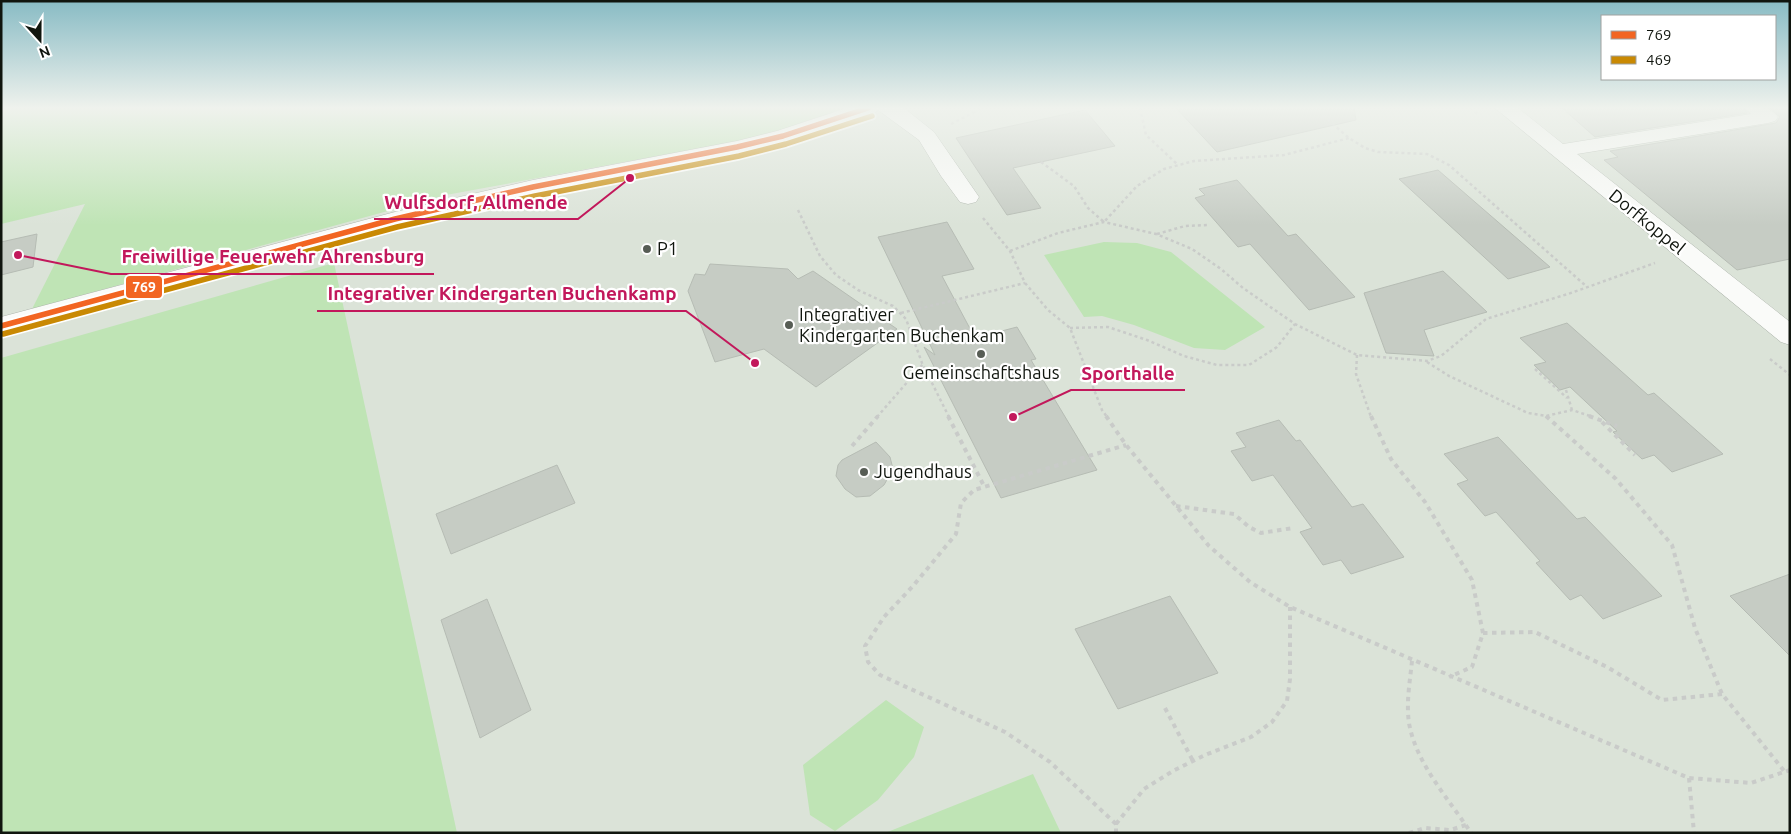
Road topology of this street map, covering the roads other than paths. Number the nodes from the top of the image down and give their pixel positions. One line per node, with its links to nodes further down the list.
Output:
1 (736, 147): 7 (street)
2 (934, 147): 6 (street)
3 (1553, 147): 5 (street, Dorfkoppel)
4 (1583, 147): 5 (street)
5 (1558, 151): 8 (street, Dorfkoppel)
6 (968, 197)
7 (1, 326)
8 (1790, 336)

